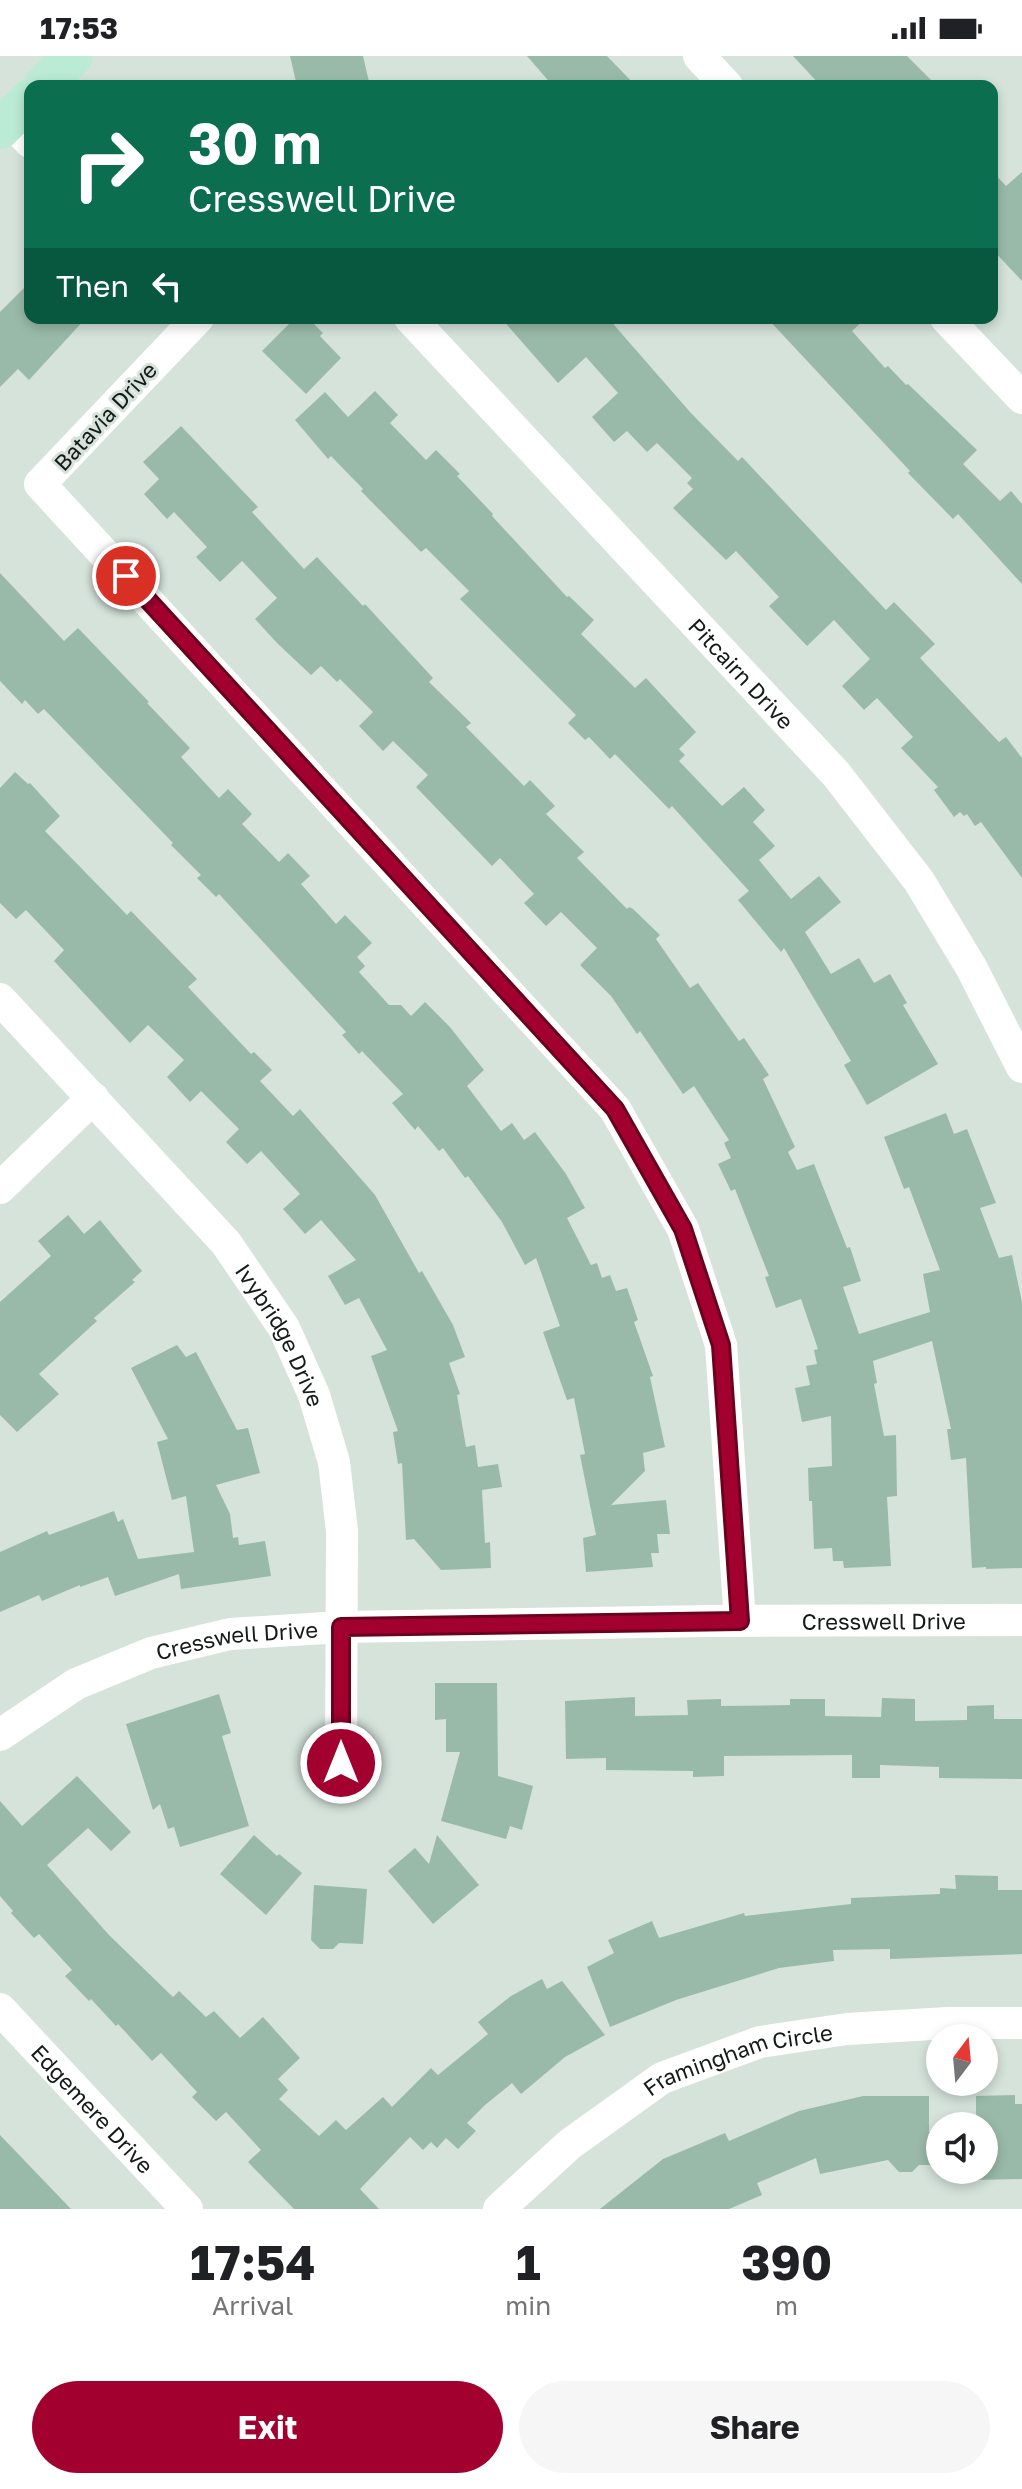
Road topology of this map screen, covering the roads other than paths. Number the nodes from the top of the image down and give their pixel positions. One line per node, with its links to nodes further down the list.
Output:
1 (73, 56): 3 (main road)
2 (699, 56): 4 (street)
3 (49, 80)
4 (721, 80)
5 (192, 324): 14 (street, Batavia Drive)
6 (416, 324): 10 (street, Pitcairn Drive)
7 (952, 324): 8 (street)
8 (1022, 398)
9 (0, 999): 11 (street, Ivybridge Drive)
10 (1022, 1067)
11 (93, 1098): 12 (street); 15 (street, Ivybridge Drive)
12 (0, 1188)
13 (1022, 1620): 14 (street, Cresswell Drive)
14 (740, 1621): 15 (street, Cresswell Drive)
15 (341, 1627): 16 (street, Cresswell Drive); 17 (street, Ivybridge Drive)
16 (0, 1735)
17 (341, 1763)
18 (0, 2009): 20 (street, Edgemere Drive)
19 (1022, 2023): 21 (street, Framingham Circle)
20 (187, 2209)
21 (499, 2209)

